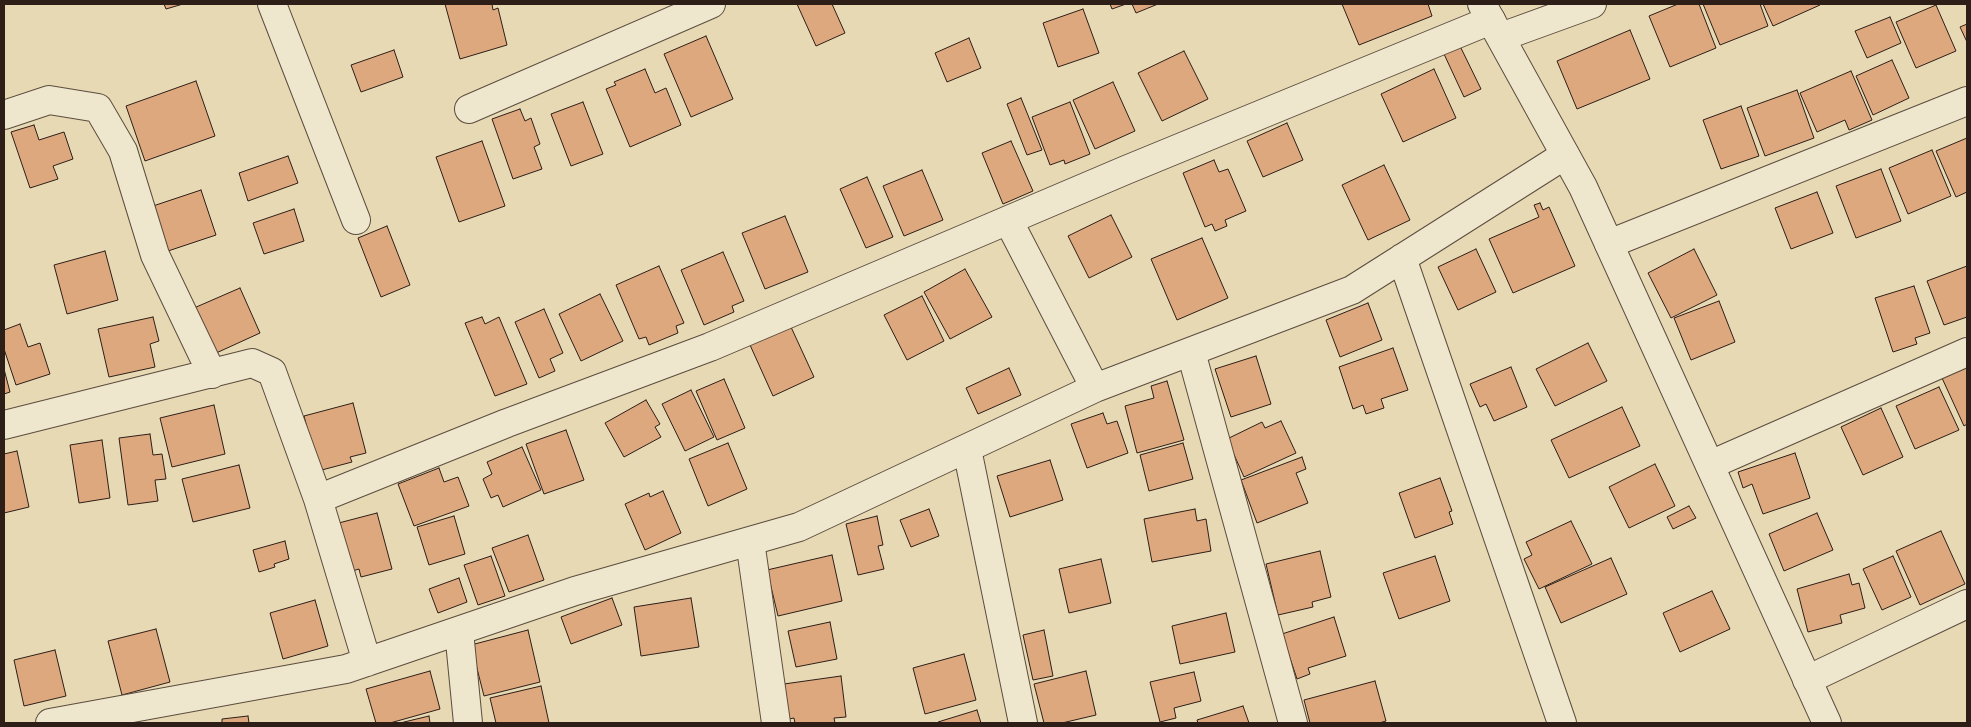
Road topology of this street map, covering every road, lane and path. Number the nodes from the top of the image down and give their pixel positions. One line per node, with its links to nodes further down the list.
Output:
1 (272, 4): 9 (street)
2 (711, 4): 6 (street)
3 (1592, 4): 4 (street)
4 (1491, 20): 8 (street); 10 (street)
5 (1967, 101): 11 (street)
6 (469, 110)
7 (4, 115): 15 (street)
8 (1565, 155): 11 (street); 12 (street)
9 (356, 220)
10 (1008, 220): 16 (street); 20 (street)
11 (1609, 244): 19 (street)
12 (1402, 258): 13 (street); 31 (street)
13 (1191, 352): 16 (street); 30 (street)
14 (1967, 352): 19 (street)
15 (212, 374): 17 (street); 20 (street)
16 (1095, 388): 18 (street)
17 (4, 425)
18 (967, 449): 21 (street); 29 (street)
19 (1710, 465): 25 (street)
20 (318, 498): 24 (street)
21 (750, 541): 23 (street); 28 (street)
22 (1967, 604): 25 (street)
23 (459, 631): 24 (street); 27 (street)
24 (367, 662): 26 (street)
25 (1808, 680): 32 (street)
26 (50, 723)
27 (468, 723)
28 (776, 723)
29 (1023, 723)
30 (1293, 723)
31 (1562, 723)
32 (1827, 723)

